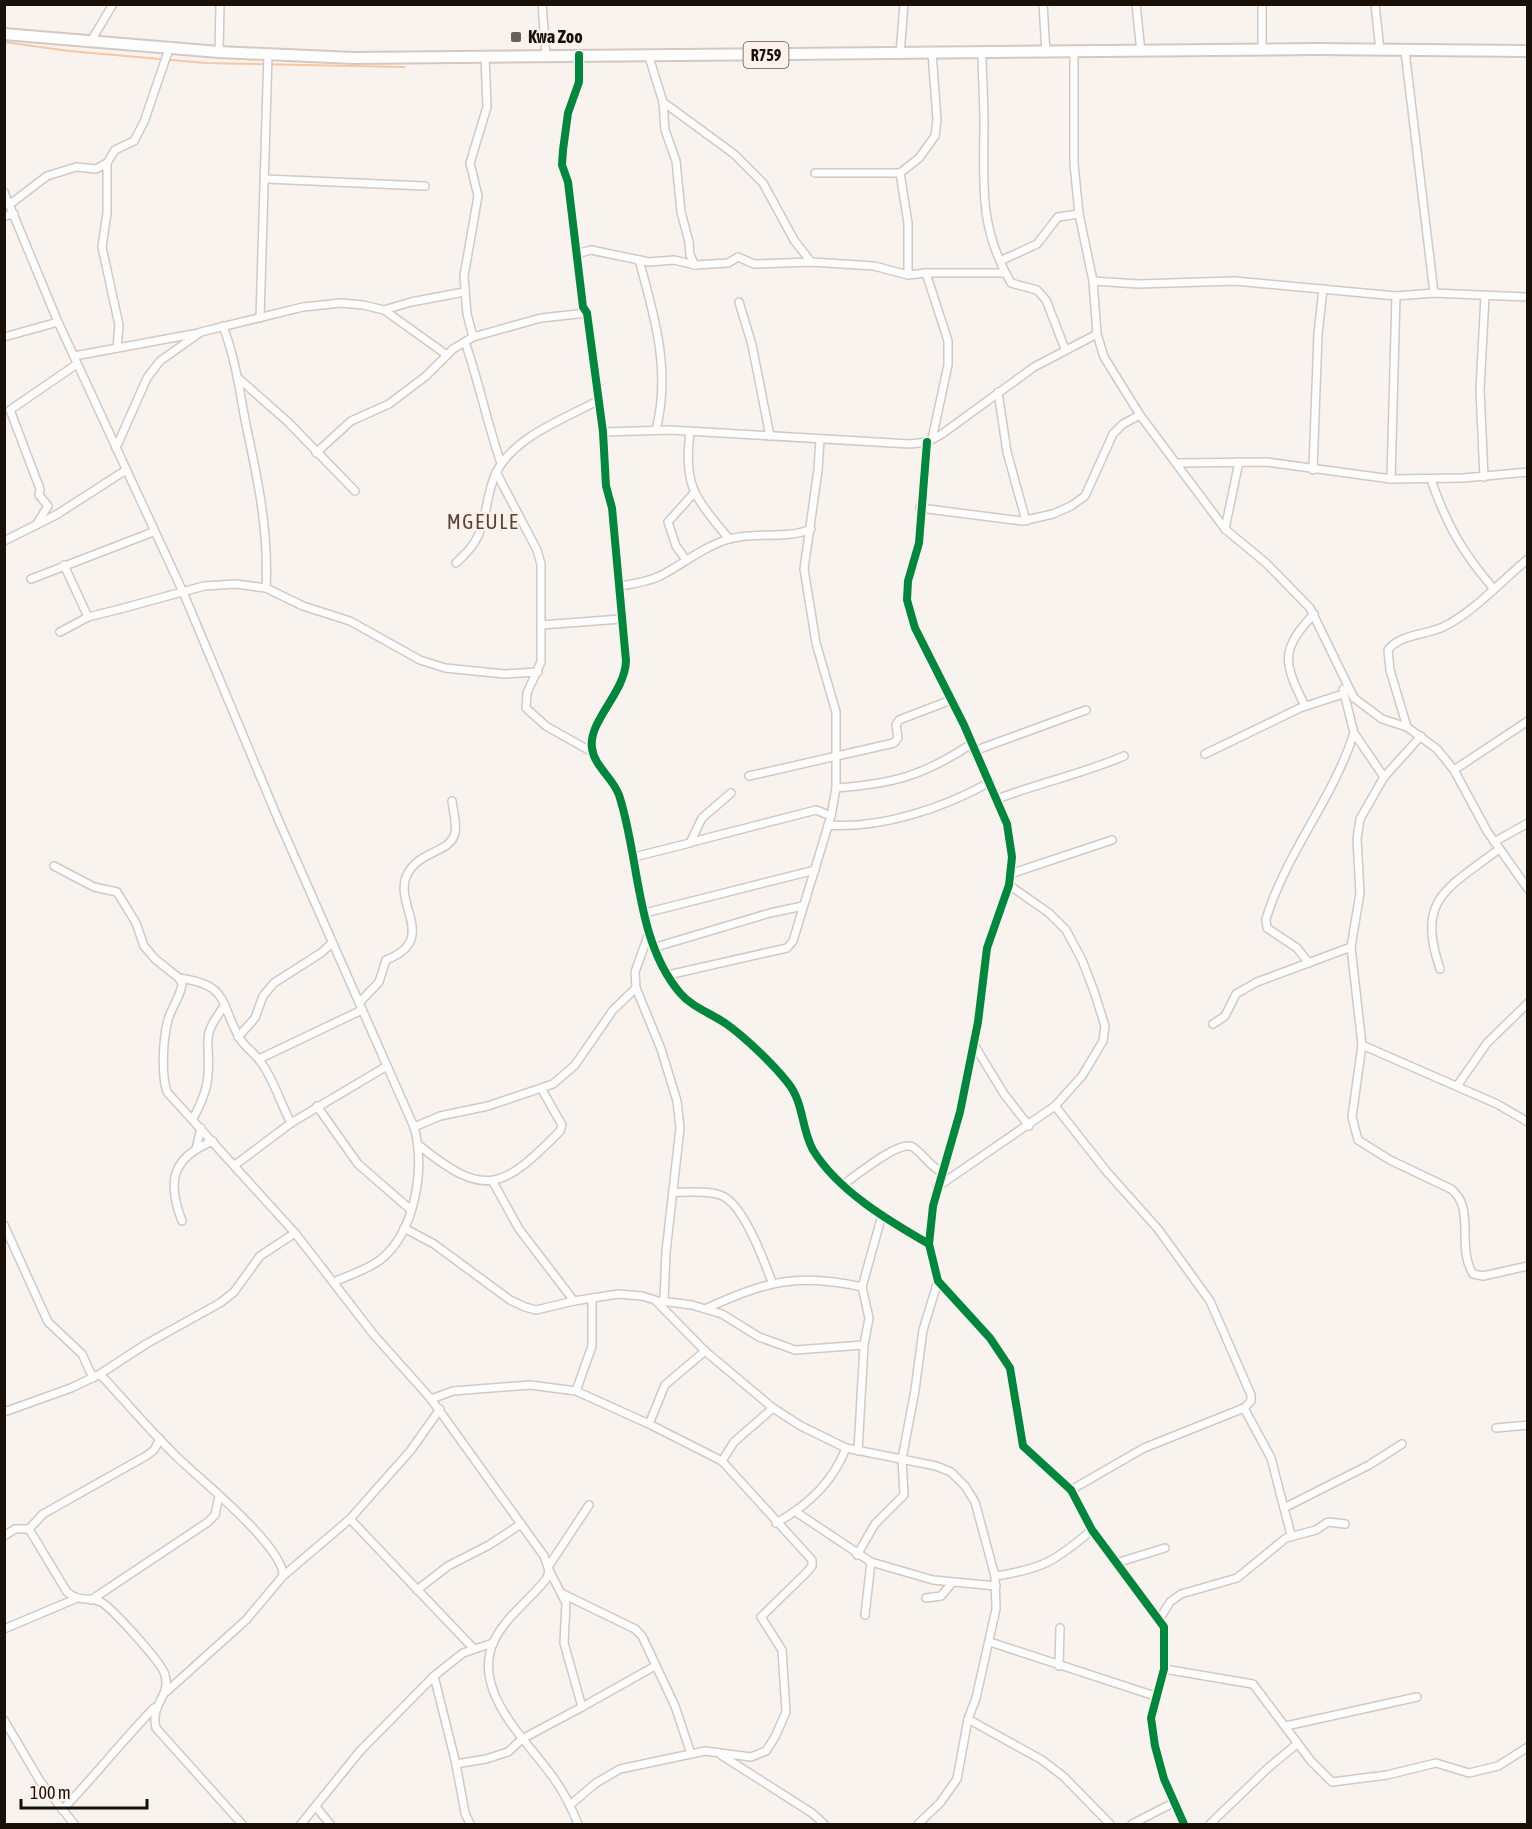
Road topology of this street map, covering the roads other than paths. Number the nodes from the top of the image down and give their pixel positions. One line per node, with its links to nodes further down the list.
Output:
1 (113, 4): 10 (street)
2 (220, 4): 16 (street)
3 (542, 4): 25 (street)
4 (904, 4): 23 (street)
5 (1043, 4): 21 (street)
6 (1136, 4): 19 (street)
7 (1262, 4): 12 (street)
8 (1375, 4): 13 (street)
9 (4, 34): 10 (main road, R759)
10 (91, 40): 11 (main road, R759)
11 (170, 46): 16 (main road, R759); 29 (street)
12 (1262, 50): 13 (main road, R759); 19 (main road, R759)
13 (1380, 51): 14 (main road, R759)
14 (1406, 51): 15 (main road, R759); 50 (street)
15 (1527, 51)
16 (219, 52): 22 (main road, R759)
17 (982, 52): 20 (main road, R759); 21 (main road, R759); 41 (street)
18 (1074, 52): 19 (main road, R759); 21 (main road, R759); 37 (street)
19 (1141, 52)
20 (932, 53): 23 (main road, R759); 31 (street)
21 (1046, 53)
22 (268, 54): 26 (main road, R759); 32 (street)
23 (900, 54): 27 (main road, R759)
24 (579, 55): 25 (main road, R759); 27 (main road, R759); 39 (street)
25 (546, 56): 26 (main road, R759)
26 (485, 57): 49 (street)
27 (649, 57): 28 (street)
28 (663, 102): 42 (street); 43 (street)
29 (107, 163): 35 (street); 65 (street)
30 (815, 173): 31 (street)
31 (900, 173): 46 (street)
32 (266, 179): 33 (street); 57 (street)
33 (425, 186)
34 (4, 192): 35 (street)
35 (9, 206): 36 (street)
36 (14, 214): 38 (street); 58 (street)
37 (1079, 214): 41 (street); 47 (street)
38 (4, 216)
39 (576, 255): 40 (street); 56 (street)
40 (639, 260): 43 (street); 73 (street)
41 (1000, 261): 45 (street)
42 (811, 262): 43 (street); 46 (street)
43 (695, 266)
44 (926, 273): 45 (street); 46 (street); 78 (street)
45 (1005, 273): 66 (street)
46 (908, 275)
47 (1093, 281): 48 (street); 61 (street)
48 (1323, 289): 51 (street); 85 (street)
49 (464, 292): 55 (street); 63 (street)
50 (1434, 293): 51 (street); 52 (street)
51 (1396, 296): 89 (street)
52 (1485, 296): 53 (street); 88 (street)
53 (1527, 297)
54 (739, 302): 76 (street)
55 (384, 310): 57 (street); 67 (street)
56 (586, 313): 63 (street); 71 (street)
57 (260, 318): 59 (street)
58 (58, 322): 62 (street); 68 (street)
59 (223, 326): 60 (street); 69 (street)
60 (201, 332): 65 (street); 79 (street)
61 (1097, 334): 66 (street); 72 (street)
62 (4, 337)
63 (474, 337): 64 (street)
64 (465, 342): 67 (street); 82 (street)
65 (117, 348): 68 (street)
66 (1065, 349): 70 (street)
67 (447, 355): 80 (street)
68 (75, 360): 79 (street); 95 (street)
69 (237, 377): 80 (street); 107 (street)
70 (998, 392): 78 (street); 94 (street)
71 (599, 400): 74 (street); 82 (street)
72 (1140, 415): 83 (street); 94 (street)
73 (656, 430): 74 (street); 75 (street)
74 (603, 432): 106 (street)
75 (690, 432): 76 (street); 92 (street)
76 (770, 436): 77 (street)
77 (820, 438): 78 (street); 96 (street)
78 (929, 440): 93 (street)
79 (116, 448): 84 (street)
80 (316, 453): 91 (street)
81 (1239, 462): 83 (street); 85 (street); 97 (street)
82 (501, 464): 86 (street)
83 (1177, 464): 97 (street)
84 (126, 470): 95 (street); 98 (street)
85 (1313, 470): 89 (street)
86 (496, 472): 103 (street); 113 (street)
87 (1527, 472): 88 (street)
88 (1484, 477): 90 (street)
89 (1391, 479): 90 (street)
90 (1431, 480): 108 (street)
91 (355, 491)
92 (694, 493): 99 (street); 101 (street)
93 (920, 508): 94 (street); 118 (street)
94 (1026, 521)
95 (36, 525): 100 (street)
96 (811, 529): 99 (street); 127 (street)
97 (1225, 529): 110 (street)
98 (153, 532): 104 (street); 109 (street)
99 (729, 539): 101 (street)
100 (4, 541)
101 (686, 560): 106 (street)
102 (1527, 560): 108 (street)
103 (456, 563)
104 (64, 566): 105 (street); 111 (street)
105 (31, 579)
106 (620, 586): 112 (street)
107 (266, 588): 109 (street); 115 (street)
108 (1493, 588): 122 (street)
109 (183, 592): 111 (street); 154 (street)
110 (1314, 614): 116 (street); 119 (street)
111 (88, 617): 114 (street)
112 (621, 619): 113 (street); 126 (street)
113 (541, 625): 115 (street)
114 (60, 632)
115 (537, 672): 126 (street)
116 (1343, 681): 117 (street); 122 (street)
117 (1343, 694): 119 (street); 123 (street)
118 (951, 700): 125 (street); 127 (street)
119 (1305, 706): 128 (street)
120 (1086, 710): 125 (street)
121 (1527, 721): 130 (street)
122 (1407, 727): 124 (street)
123 (1354, 733): 132 (street); 157 (street)
124 (1420, 736): 130 (street); 132 (street)
125 (972, 748): 133 (street); 134 (street)
126 (592, 752): 145 (street)
127 (837, 754): 131 (street); 134 (street)
128 (1205, 754)
129 (1124, 756): 136 (street)
130 (1454, 770): 143 (street)
131 (749, 776)
132 (1384, 777): 156 (street)
133 (990, 782): 136 (street); 140 (street)
134 (836, 788): 138 (street)
135 (730, 793): 142 (street)
136 (997, 799): 148 (street)
137 (452, 801): 164 (street)
138 (831, 816): 140 (street); 142 (street)
139 (1527, 823): 143 (street)
140 (828, 825): 147 (street)
141 (1112, 840): 148 (street)
142 (692, 842): 145 (street)
143 (1494, 842): 144 (street)
144 (1499, 849): 150 (street); 158 (street)
145 (634, 857): 152 (street)
146 (54, 866): 160 (street)
147 (815, 870): 151 (street); 152 (street)
148 (1010, 874): 149 (street)
149 (1009, 885): 167 (street); 174 (street)
150 (1527, 889)
151 (803, 906): 155 (street); 159 (street)
152 (645, 913): 153 (street)
153 (649, 933): 155 (street); 161 (street)
154 (332, 943): 164 (street); 166 (street)
155 (656, 947): 159 (street)
156 (1351, 947): 157 (street); 168 (street)
157 (1309, 963): 165 (street)
158 (1440, 969)
159 (668, 975): 187 (street)
160 (179, 978): 163 (street); 175 (street)
161 (636, 988): 172 (street); 189 (street)
162 (1527, 1003): 171 (street)
163 (225, 1005): 166 (street); 175 (street)
164 (360, 1007): 169 (street); 170 (street)
165 (1214, 1024)
166 (238, 1037): 169 (street)
167 (973, 1043): 178 (street); 185 (street)
168 (1362, 1045): 171 (street); 197 (street)
169 (259, 1059): 177 (street)
170 (387, 1066): 173 (street); 179 (street)
171 (1457, 1086): 176 (street)
172 (541, 1088): 179 (street); 186 (street)
173 (317, 1106): 177 (street); 190 (street)
174 (1055, 1106): 178 (street); 214 (street)
175 (193, 1119): 180 (street)
176 (1527, 1122)
177 (291, 1123): 184 (street)
178 (1029, 1126): 188 (street)
179 (414, 1127): 182 (street)
180 (201, 1128): 181 (street); 183 (street)
181 (213, 1141): 183 (street); 184 (street)
182 (420, 1146): 186 (street); 190 (street)
183 (196, 1149): 192 (street)
184 (235, 1165): 195 (street)
185 (941, 1172): 187 (street); 188 (street)
186 (492, 1182): 203 (street)
187 (844, 1184): 191 (street)
188 (937, 1188): 196 (street)
189 (674, 1192): 200 (street); 205 (street)
190 (411, 1210): 194 (street)
191 (882, 1215): 196 (street); 201 (street)
192 (182, 1221)
193 (4, 1225): 210 (street)
194 (404, 1228): 199 (street); 203 (street)
195 (295, 1233): 199 (street); 209 (street)
196 (928, 1244): 198 (street)
197 (1527, 1266)
198 (938, 1281): 224 (street); 226 (street)
199 (334, 1282): 212 (street)
200 (772, 1282): 201 (street); 206 (street)
201 (862, 1287): 207 (street)
202 (592, 1298): 203 (street); 204 (street); 211 (street)
203 (573, 1300)
204 (655, 1300): 205 (street); 208 (street)
205 (664, 1301): 206 (street)
206 (705, 1309): 207 (street)
207 (864, 1345): 223 (street)
208 (705, 1352): 213 (street); 217 (street)
209 (100, 1374): 210 (street); 220 (street)
210 (93, 1378): 216 (street)
211 (576, 1391): 212 (street); 217 (street)
212 (431, 1398): 215 (street)
213 (773, 1408): 222 (street); 225 (street)
214 (1244, 1408): 226 (street); 229 (street)
215 (440, 1409): 231 (street); 233 (street)
216 (6, 1411)
217 (649, 1424): 225 (street)
218 (1527, 1425): 219 (street)
219 (1496, 1428)
220 (160, 1440): 227 (street); 235 (street)
221 (1402, 1444): 229 (street)
222 (846, 1448): 223 (street); 230 (street)
223 (858, 1451): 224 (street)
224 (902, 1459): 240 (street); 247 (street)
225 (722, 1461): 232 (street)
226 (1071, 1490): 236 (street)
227 (219, 1496): 241 (street); 254 (street)
228 (590, 1505): 245 (street)
229 (1284, 1508): 238 (street)
230 (796, 1512): 232 (street); 240 (street)
231 (350, 1520): 244 (street); 250 (street)
232 (776, 1523): 277 (street)
233 (521, 1524): 245 (street); 250 (street)
234 (1345, 1524): 238 (street)
235 (29, 1529): 237 (street); 253 (street)
236 (1092, 1530): 243 (street); 247 (street)
237 (5, 1533)
238 (1291, 1536): 256 (street)
239 (1165, 1548): 243 (street)
240 (857, 1555): 242 (street)
241 (277, 1557): 244 (street); 246 (street)
242 (872, 1562): 248 (street); 255 (street)
243 (1116, 1563): 256 (street)
244 (295, 1566): 246 (street)
245 (548, 1569): 251 (street); 260 (street)
246 (283, 1576): 266 (street)
247 (995, 1576): 249 (street)
248 (952, 1583): 249 (street); 252 (street)
249 (996, 1586): 259 (street)
250 (417, 1590): 261 (street)
251 (563, 1594): 262 (street); 270 (street)
252 (926, 1598)
253 (75, 1599): 254 (street); 258 (street)
254 (91, 1599): 266 (street)
255 (865, 1615)
256 (1159, 1620): 264 (street)
257 (1060, 1628): 263 (street)
258 (4, 1629)
259 (990, 1642): 263 (street); 271 (street)
260 (493, 1643): 261 (street); 274 (street)
261 (472, 1648): 265 (street)
262 (655, 1666): 270 (street); 278 (street)
263 (1059, 1666): 267 (street)
264 (1164, 1669): 267 (street); 273 (street)
265 (435, 1676): 279 (street); 282 (street)
266 (166, 1692): 269 (street)
267 (1155, 1696): 280 (street)
268 (1417, 1697): 273 (street)
269 (156, 1706): 283 (street); 285 (street)
270 (582, 1707): 274 (street)
271 (968, 1719): 291 (street); 292 (street)
272 (4, 1720): 283 (street)
273 (1286, 1726): 275 (street)
274 (522, 1738): 279 (street); 281 (street)
275 (1298, 1744): 276 (street); 295 (street)
276 (1527, 1748)
277 (719, 1753): 278 (street); 290 (street)
278 (691, 1754): 281 (street)
279 (456, 1764): 288 (street)
280 (1173, 1803): 293 (street); 294 (street)
281 (570, 1805): 289 (street)
282 (316, 1807): 286 (street); 287 (street)
283 (62, 1810): 284 (street)
284 (74, 1824)
285 (242, 1824)
286 (301, 1824)
287 (330, 1824)
288 (470, 1824)
289 (578, 1824)
290 (824, 1824)
291 (918, 1824)
292 (1110, 1824)
293 (1132, 1824)
294 (1184, 1824)
295 (1210, 1824)

